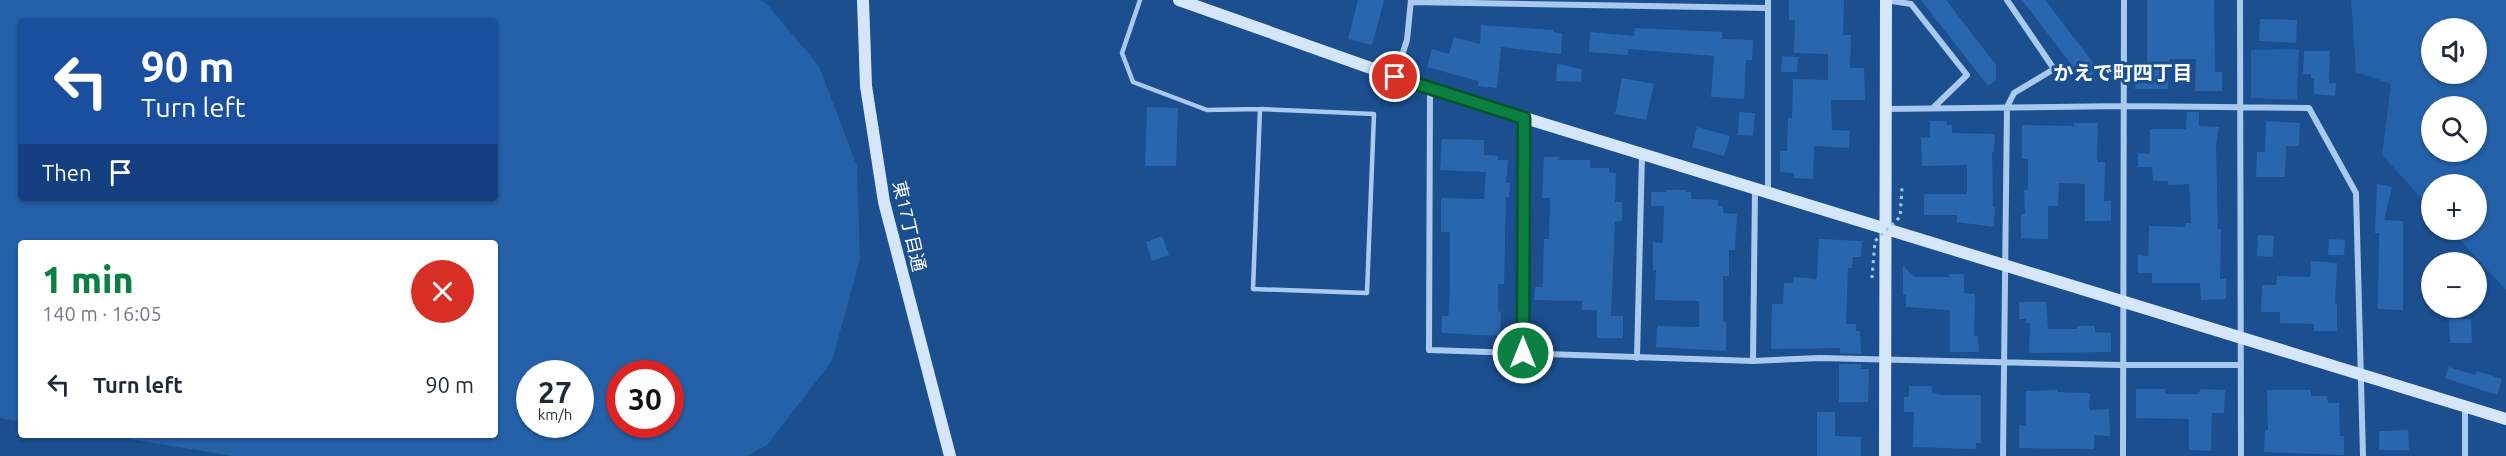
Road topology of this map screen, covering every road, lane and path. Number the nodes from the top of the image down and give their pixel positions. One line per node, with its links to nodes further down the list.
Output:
1 (863, 0): 39 (street, 東17丁目通)
2 (1140, 0): 17 (lane)
3 (1179, 0): 11 (street)
4 (1886, 0): 9 (street); 18 (street)
5 (2007, 0): 15 (street)
6 (2124, 0): 13 (street)
7 (2240, 0): 14 (street)
8 (1411, 1): 10 (street); 11 (street)
9 (1910, 2): 16 (street)
10 (1768, 4): 23 (street)
11 (1395, 77): 12 (street)
12 (1430, 89): 19 (street); 29 (street)
13 (2124, 106): 14 (street); 15 (street); 27 (street)
14 (2241, 106): 28 (street); 36 (street)
15 (2007, 107): 16 (street); 25 (street)
16 (1933, 108): 18 (street)
17 (1260, 109): 17 (lane)
18 (1886, 109): 24 (street)
19 (1524, 118): 20 (street); 29 (street)
20 (1642, 154): 22 (street); 30 (street)
21 (1902, 188): 26 (path, bridge)
22 (1755, 189): 23 (street); 32 (street)
23 (1768, 192): 24 (street)
24 (1886, 228): 25 (street); 31 (street)
25 (2004, 265): 27 (street); 33 (street)
26 (1872, 278)
27 (2123, 300): 28 (street); 35 (street)
28 (2242, 338): 34 (street); 36 (street)
29 (1523, 353): 30 (street)
30 (1637, 358): 32 (street)
31 (1886, 359): 32 (street); 33 (street); 40 (street)
32 (1753, 361)
33 (2003, 361): 35 (street); 41 (street)
34 (2241, 364): 35 (street); 43 (street)
35 (2122, 365): 42 (street)
36 (2362, 375): 37 (street); 44 (street)
37 (2465, 406): 38 (street); 45 (street)
38 (2506, 419)
39 (950, 456)
40 (1885, 456)
41 (2003, 456)
42 (2123, 456)
43 (2241, 456)
44 (2362, 456)
45 (2464, 456)

